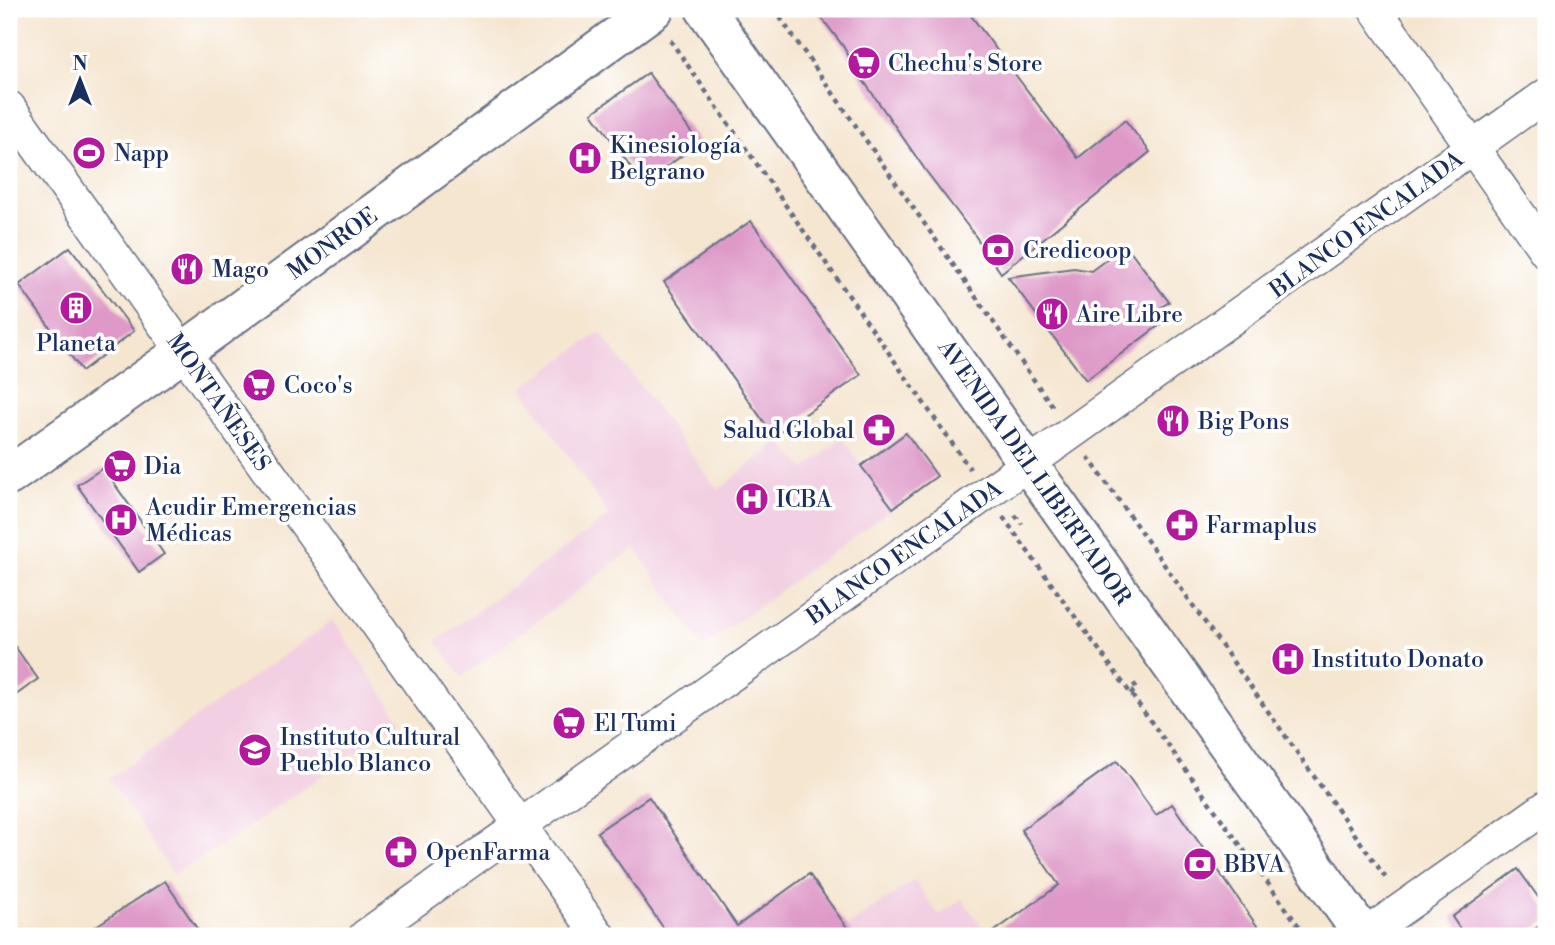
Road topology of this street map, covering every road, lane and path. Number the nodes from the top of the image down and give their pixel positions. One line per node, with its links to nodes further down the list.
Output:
1 (654, 9): 11 (main road, MONROE)
2 (705, 9): 13 (main road, AVENIDA DEL LIBERTADOR)
3 (762, 9): 6 (path)
4 (774, 9): 12 (path)
5 (1376, 9): 9 (street)
6 (766, 15)
7 (1546, 95): 9 (street, BLANCO ENCALADA)
8 (9, 107): 11 (street, MONTAÑESES)
9 (1474, 147): 10 (street); 12 (street, BLANCO ENCALADA)
10 (1546, 251)
11 (183, 352): 14 (main road, MONROE); 20 (street, MONTAÑESES)
12 (1072, 435): 13 (street, BLANCO ENCALADA); 21 (path)
13 (1028, 464): 20 (street, BLANCO ENCALADA); 24 (main road, AVENIDA DEL LIBERTADOR)
14 (9, 476)
15 (1015, 515): 16 (path)
16 (1022, 524)
17 (1133, 682): 18 (path)
18 (1130, 694)
19 (1546, 807): 21 (street)
20 (520, 825): 22 (street, BLANCO ENCALADA); 23 (street, MONTAÑESES)
21 (1405, 905): 24 (street)
22 (365, 936)
23 (599, 936)
24 (1364, 936)

